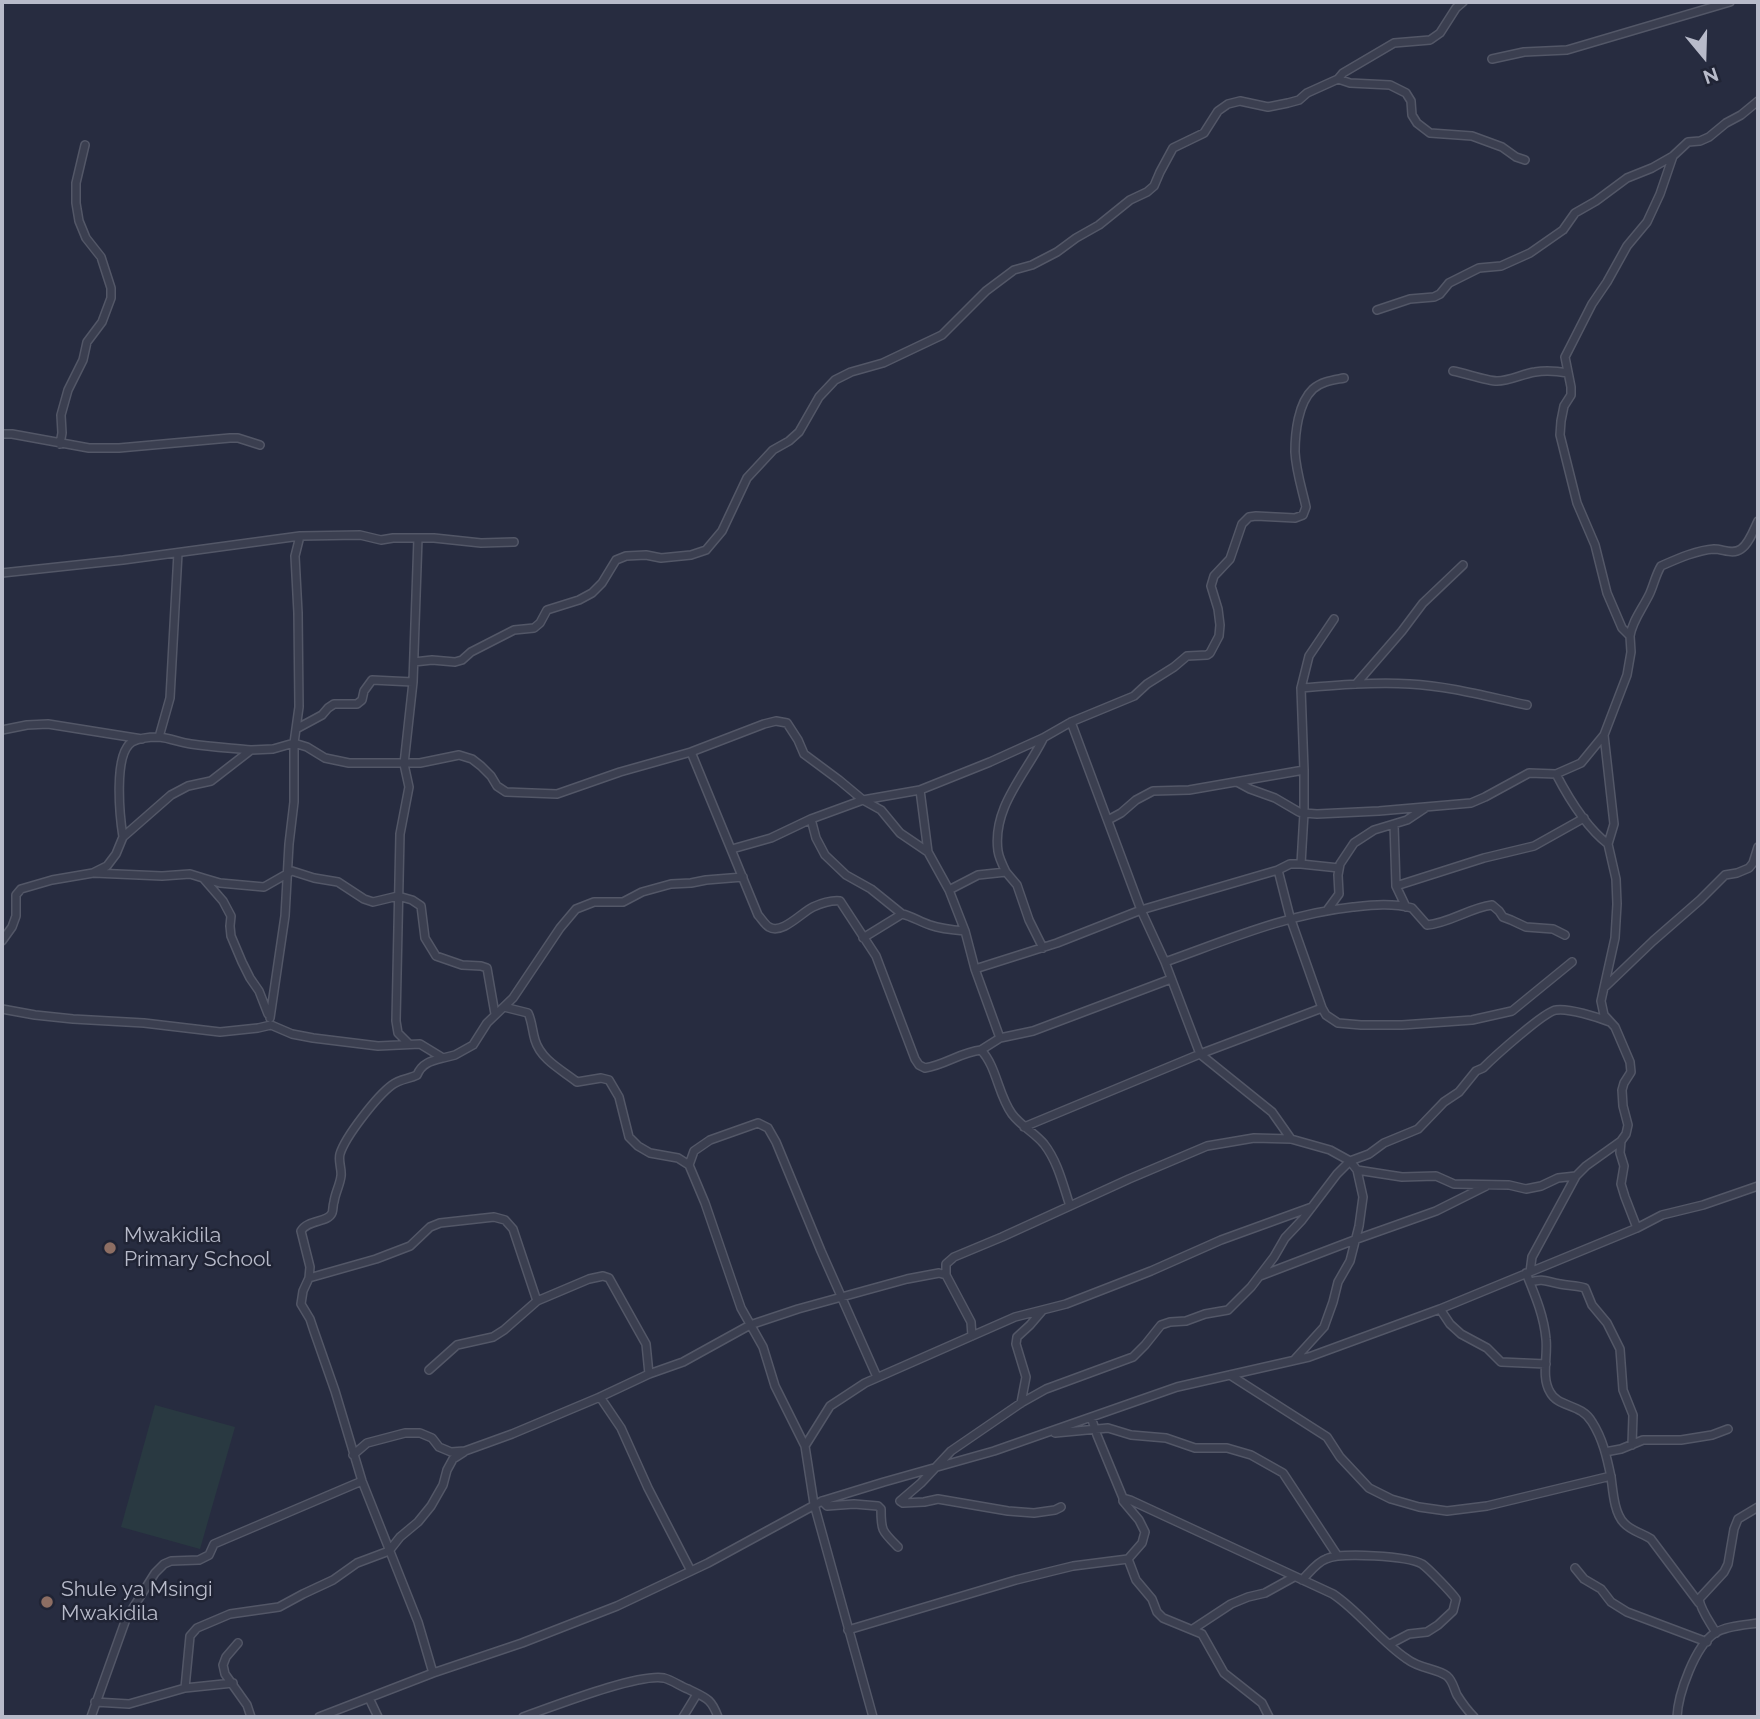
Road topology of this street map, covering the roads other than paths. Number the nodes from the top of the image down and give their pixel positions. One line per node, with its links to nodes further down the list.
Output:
1 (1463, 2): 4 (street)
2 (1730, 2): 3 (street)
3 (1492, 59)
4 (1338, 79): 8 (street); 25 (street)
5 (1758, 101): 7 (street)
6 (85, 145): 14 (street)
7 (1673, 156): 9 (street); 11 (street)
8 (1525, 160)
9 (1377, 310)
10 (1453, 371): 11 (street)
11 (1568, 373): 24 (street)
12 (1345, 377): 30 (street)
13 (2, 434): 14 (street)
14 (60, 444): 15 (street)
15 (260, 445)
16 (1758, 521): 24 (street)
17 (300, 536): 18 (street); 20 (street); 31 (street)
18 (418, 538): 19 (street); 25 (street)
19 (514, 542)
20 (178, 553): 22 (street); 34 (street)
21 (1463, 565): 27 (street)
22 (2, 573)
23 (1334, 619): 28 (street)
24 (1630, 636): 33 (street)
25 (414, 662): 26 (street)
26 (414, 682): 31 (street); 40 (street)
27 (1356, 684): 28 (street); 29 (street)
28 (1301, 688): 41 (street)
29 (1527, 705)
30 (1071, 722): 35 (street); 50 (street)
31 (296, 729): 37 (street)
32 (2, 730): 36 (street)
33 (1604, 735): 42 (street); 53 (street)
34 (159, 737): 36 (street); 38 (street)
35 (1043, 738): 44 (street); 62 (street)
36 (143, 739): 52 (street)
37 (293, 743): 38 (street); 40 (street); 64 (street)
38 (251, 750): 52 (street)
39 (691, 752): 40 (street); 45 (street); 55 (street)
40 (404, 764): 69 (street)
41 (1304, 770): 43 (street); 47 (street)
42 (1556, 774): 46 (street); 48 (street)
43 (1237, 782): 47 (street); 50 (street)
44 (920, 790): 45 (street); 56 (street)
45 (863, 800): 49 (street); 56 (street)
46 (1426, 807): 47 (street); 51 (street)
47 (1304, 813): 57 (street)
48 (1584, 818): 53 (street); 67 (street)
49 (811, 819): 55 (street); 73 (street)
50 (1108, 820): 72 (street)
51 (1394, 824): 58 (street); 67 (street)
52 (123, 837): 63 (street)
53 (1608, 844): 84 (street)
54 (1758, 847): 59 (street)
55 (732, 849): 65 (street)
56 (928, 852): 68 (street)
57 (1301, 864): 58 (street); 61 (street)
58 (1339, 868): 71 (street)
59 (1749, 868): 60 (street); 84 (street)
60 (1758, 868)
61 (1278, 870): 72 (street); 74 (street)
62 (1006, 872): 68 (street); 79 (street)
63 (93, 873): 66 (street); 78 (street)
64 (286, 874): 66 (street); 69 (street); 89 (street)
65 (743, 877): 77 (street); 85 (street)
66 (202, 878): 89 (street)
67 (1396, 886): 70 (street)
68 (949, 890): 75 (street)
69 (398, 896): 88 (street); 92 (street)
70 (1406, 907): 71 (street); 76 (street)
71 (1328, 909): 74 (street)
72 (1141, 911): 79 (street); 80 (street)
73 (902, 914): 75 (street); 77 (street)
74 (1290, 917): 80 (street); 86 (street)
75 (965, 931): 82 (street)
76 (1565, 935)
77 (863, 938): 93 (street)
78 (2, 941)
79 (1043, 948): 82 (street)
80 (1165, 962): 83 (street)
81 (1572, 962): 86 (street)
82 (975, 968): 91 (street)
83 (1171, 979): 91 (street); 94 (street)
84 (1605, 987): 90 (street)
85 (504, 1007): 88 (street); 100 (street)
86 (1322, 1008): 94 (street)
87 (2, 1009): 89 (street)
88 (495, 1014): 95 (street)
89 (271, 1022): 92 (street)
90 (1610, 1022): 98 (street); 99 (street)
91 (1000, 1038): 93 (street)
92 (408, 1044): 95 (street)
93 (981, 1050): 96 (street)
94 (1200, 1054): 96 (street); 97 (street)
95 (443, 1058): 112 (street)
96 (1024, 1127): 105 (street)
97 (1291, 1139): 99 (street); 105 (street)
98 (1621, 1141): 102 (street); 107 (street)
99 (1350, 1161): 101 (street); 106 (street)
100 (689, 1165): 114 (street); 118 (street)
101 (1357, 1170): 104 (street); 108 (street)
102 (1576, 1176): 104 (street); 109 (street)
103 (1758, 1185): 107 (street)
104 (1487, 1186): 108 (street)
105 (1070, 1206): 110 (street)
106 (1313, 1206): 111 (street); 117 (street)
107 (1637, 1227): 109 (street)
108 (1357, 1239): 111 (street); 120 (street)
109 (1528, 1272): 113 (street); 116 (street)
110 (946, 1275): 114 (street); 119 (street)
111 (1259, 1276): 127 (street)
112 (309, 1278): 115 (street); 136 (street)
113 (1530, 1282): 121 (street); 132 (street)
114 (842, 1297): 118 (street); 125 (street)
115 (537, 1301): 122 (street); 123 (street)
116 (1440, 1309): 120 (street); 121 (street)
117 (1042, 1310): 119 (street); 127 (street)
118 (750, 1325): 123 (street); 133 (street)
119 (972, 1336): 125 (street)
120 (1293, 1361): 124 (street)
121 (1546, 1364): 135 (street)
122 (429, 1370)
123 (649, 1374): 126 (street)
124 (1230, 1375): 128 (street); 138 (street)
125 (877, 1377): 133 (street)
126 (600, 1397): 134 (street); 149 (street)
127 (1021, 1403): 137 (street)
128 (1091, 1417): 129 (street); 131 (street)
129 (1095, 1429): 131 (street); 140 (street); 146 (street)
130 (1728, 1429): 132 (street)
131 (1041, 1435): 137 (street)
132 (1632, 1445): 135 (street)
133 (805, 1446): 141 (street)
134 (466, 1451): 136 (street); 145 (street)
135 (1605, 1452): 138 (street)
136 (353, 1455): 139 (street)
137 (935, 1467): 141 (street); 142 (street)
138 (1611, 1476): 151 (street)
139 (362, 1481): 145 (street); 164 (street)
140 (1123, 1498): 147 (street); 150 (street)
141 (818, 1503): 144 (street); 149 (street); 154 (street)
142 (1061, 1507)
143 (1758, 1507): 151 (street)
144 (898, 1547)
145 (388, 1551): 159 (street); 161 (street)
146 (1337, 1555): 150 (street); 158 (street)
147 (1128, 1559): 153 (street); 154 (street)
148 (1575, 1568): 156 (street)
149 (691, 1571): 159 (street)
150 (1298, 1578): 153 (street); 158 (street)
151 (1699, 1603): 155 (street)
152 (1758, 1623): 155 (street)
153 (1193, 1629): 173 (street)
154 (848, 1630): 172 (street)
155 (1716, 1633): 156 (street)
156 (1707, 1642): 175 (street)
157 (238, 1643): 160 (street)
158 (1390, 1644): 174 (street)
159 (433, 1673): 163 (street)
160 (233, 1683): 161 (street); 166 (street)
161 (185, 1688): 164 (street)
162 (698, 1694): 169 (street); 170 (street); 171 (street)
163 (369, 1698): 167 (street); 168 (street)
164 (95, 1702): 165 (street)
165 (91, 1717)
166 (251, 1717)
167 (319, 1717)
168 (378, 1717)
169 (523, 1717)
170 (684, 1717)
171 (718, 1717)
172 (873, 1717)
173 (1269, 1717)
174 (1474, 1717)
175 (1677, 1717)

